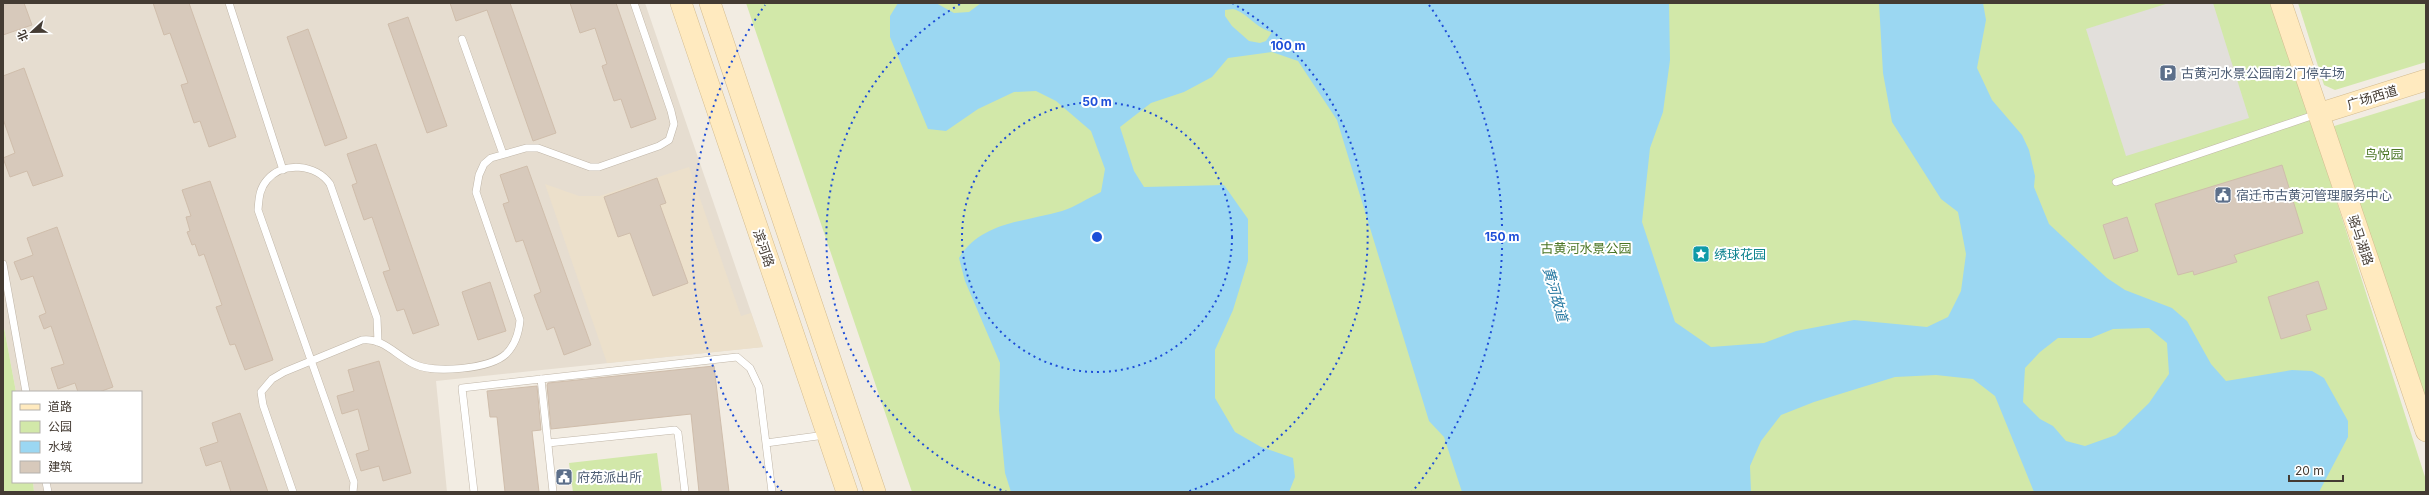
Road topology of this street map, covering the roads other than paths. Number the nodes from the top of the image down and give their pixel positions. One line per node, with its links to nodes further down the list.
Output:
1 (229, 3): 10 (lane)
2 (634, 3): 9 (lane)
3 (681, 3): 18 (main road, 滨河路)
4 (710, 3): 28 (main road, 滨河路)
5 (2281, 3): 8 (main road, 骆马湖路)
6 (462, 39): 9 (lane)
7 (2426, 80): 8 (main road, 广场西道)
8 (2318, 114): 11 (lane); 17 (main road, 骆马湖路)
9 (503, 154): 13 (lane)
10 (284, 170): 13 (lane); 14 (lane)
11 (2116, 182)
12 (3, 264): 16 (lane)
13 (378, 342): 14 (lane)
14 (312, 360): 21 (lane); 22 (lane)
15 (541, 379): 19 (lane); 20 (lane); 23 (lane)
16 (26, 391)
17 (2426, 431)
18 (828, 434): 19 (lane); 27 (main road, 滨河路)
19 (766, 442): 26 (lane)
20 (548, 443): 24 (lane); 25 (lane)
21 (293, 492)
22 (353, 492)
23 (474, 492)
24 (553, 492)
25 (685, 492)
26 (772, 492)
27 (847, 492)
28 (875, 492)

